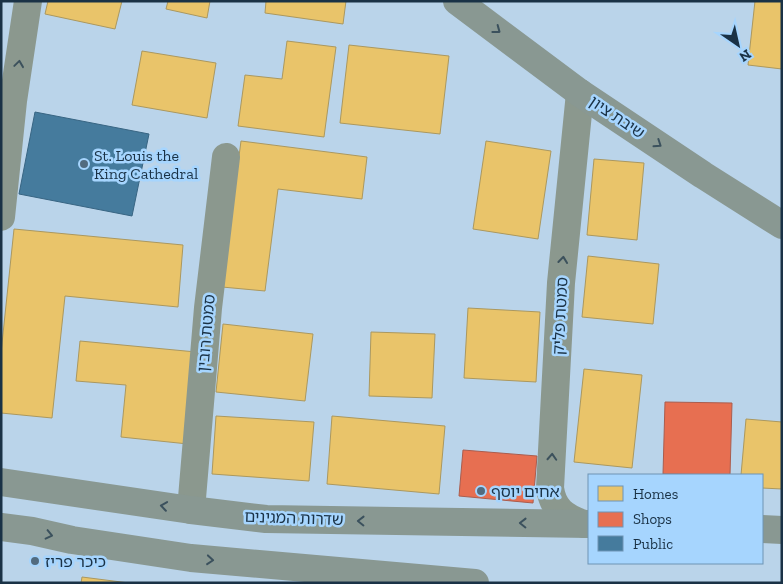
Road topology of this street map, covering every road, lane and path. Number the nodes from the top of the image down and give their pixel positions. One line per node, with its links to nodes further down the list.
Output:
1 (28, 1): 4 (street, one-way to 1)
2 (458, 1): 3 (street, שיבת ציון, one-way to 3)
3 (580, 92): 7 (street, שיבת ציון, one-way to 7); 10 (street, סמטת פליק, one-way to 3)
4 (7, 98): 6 (street)
5 (226, 157): 9 (street, סמטת רובין)
6 (1, 217)
7 (782, 225)
8 (1, 482): 9 (street, שדרות המגינים, one-way to 8)
9 (191, 510): 10 (street, שדרות המגינים, one-way to 9)
10 (586, 524)
11 (1, 526): 14 (street, one-way to 14)
12 (763, 529): 13 (street)
13 (782, 530)
14 (475, 583)

